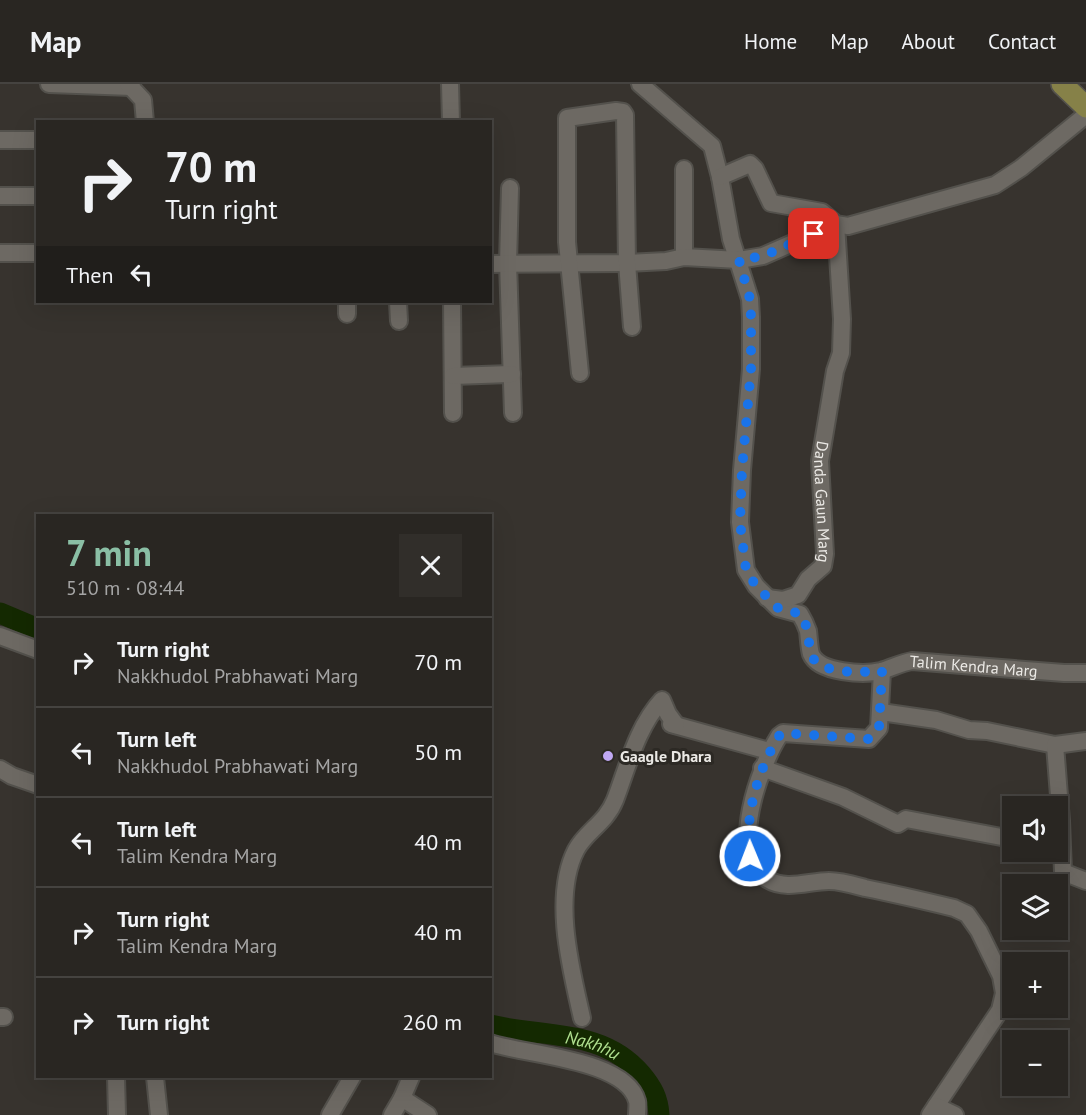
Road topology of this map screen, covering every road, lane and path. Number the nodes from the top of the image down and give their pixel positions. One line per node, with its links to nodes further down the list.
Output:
1 (49, 84): 5 (street)
2 (450, 84): 9 (street)
3 (640, 84): 13 (street, Talim Kendra Marg)
4 (1062, 84): 6 (main road)
5 (130, 86): 8 (street)
6 (1086, 107)
7 (1086, 116): 17 (street)
8 (145, 120)
9 (450, 120)
10 (0, 140): 11 (street)
11 (36, 140)
12 (684, 169): 20 (street)
13 (720, 177): 17 (street); 21 (street, Talim Kendra Marg)
14 (510, 188): 23 (street)
15 (0, 196): 16 (street)
16 (36, 196)
17 (836, 224): 21 (street); 35 (street, Danda Gaun Marg)
18 (0, 253): 19 (street)
19 (36, 253)
20 (684, 257): 21 (street); 24 (street)
21 (739, 260): 35 (street, Talim Kendra Marg)
22 (569, 262): 23 (street); 24 (street); 24 (street); 30 (street)
23 (508, 263): 25 (street); 31 (street)
24 (627, 263): 29 (street)
25 (492, 264)
26 (398, 303): 28 (street)
27 (452, 303): 32 (street)
28 (399, 321)
29 (632, 327)
30 (580, 373)
31 (512, 374): 32 (street); 34 (street)
32 (453, 376): 33 (street)
33 (453, 412)
34 (513, 413)
35 (766, 598): 38 (street, Talim Kendra Marg)
36 (0, 636): 37 (street)
37 (36, 649)
38 (882, 671): 39 (street, Talim Kendra Marg); 40 (street)
39 (1086, 672)
40 (881, 712): 42 (street); 43 (street)
41 (1086, 741): 42 (street)
42 (1055, 745): 47 (street)
43 (769, 751): 44 (street); 51 (street)
44 (762, 768): 48 (street); 58 (street)
45 (0, 769): 46 (street)
46 (36, 784)
47 (1059, 796)
48 (1002, 837)
49 (1062, 862): 50 (street)
50 (1086, 881)
51 (582, 1017)
52 (492, 1043): 64 (street)
53 (116, 1078): 59 (street)
54 (154, 1078): 60 (street)
55 (351, 1078): 61 (street)
56 (411, 1078): 57 (street)
57 (402, 1098): 62 (street); 63 (street)
58 (933, 1111): 65 (street)
59 (117, 1115)
60 (159, 1115)
61 (330, 1115)
62 (392, 1115)
63 (428, 1115)
64 (637, 1115)
65 (955, 1115)

